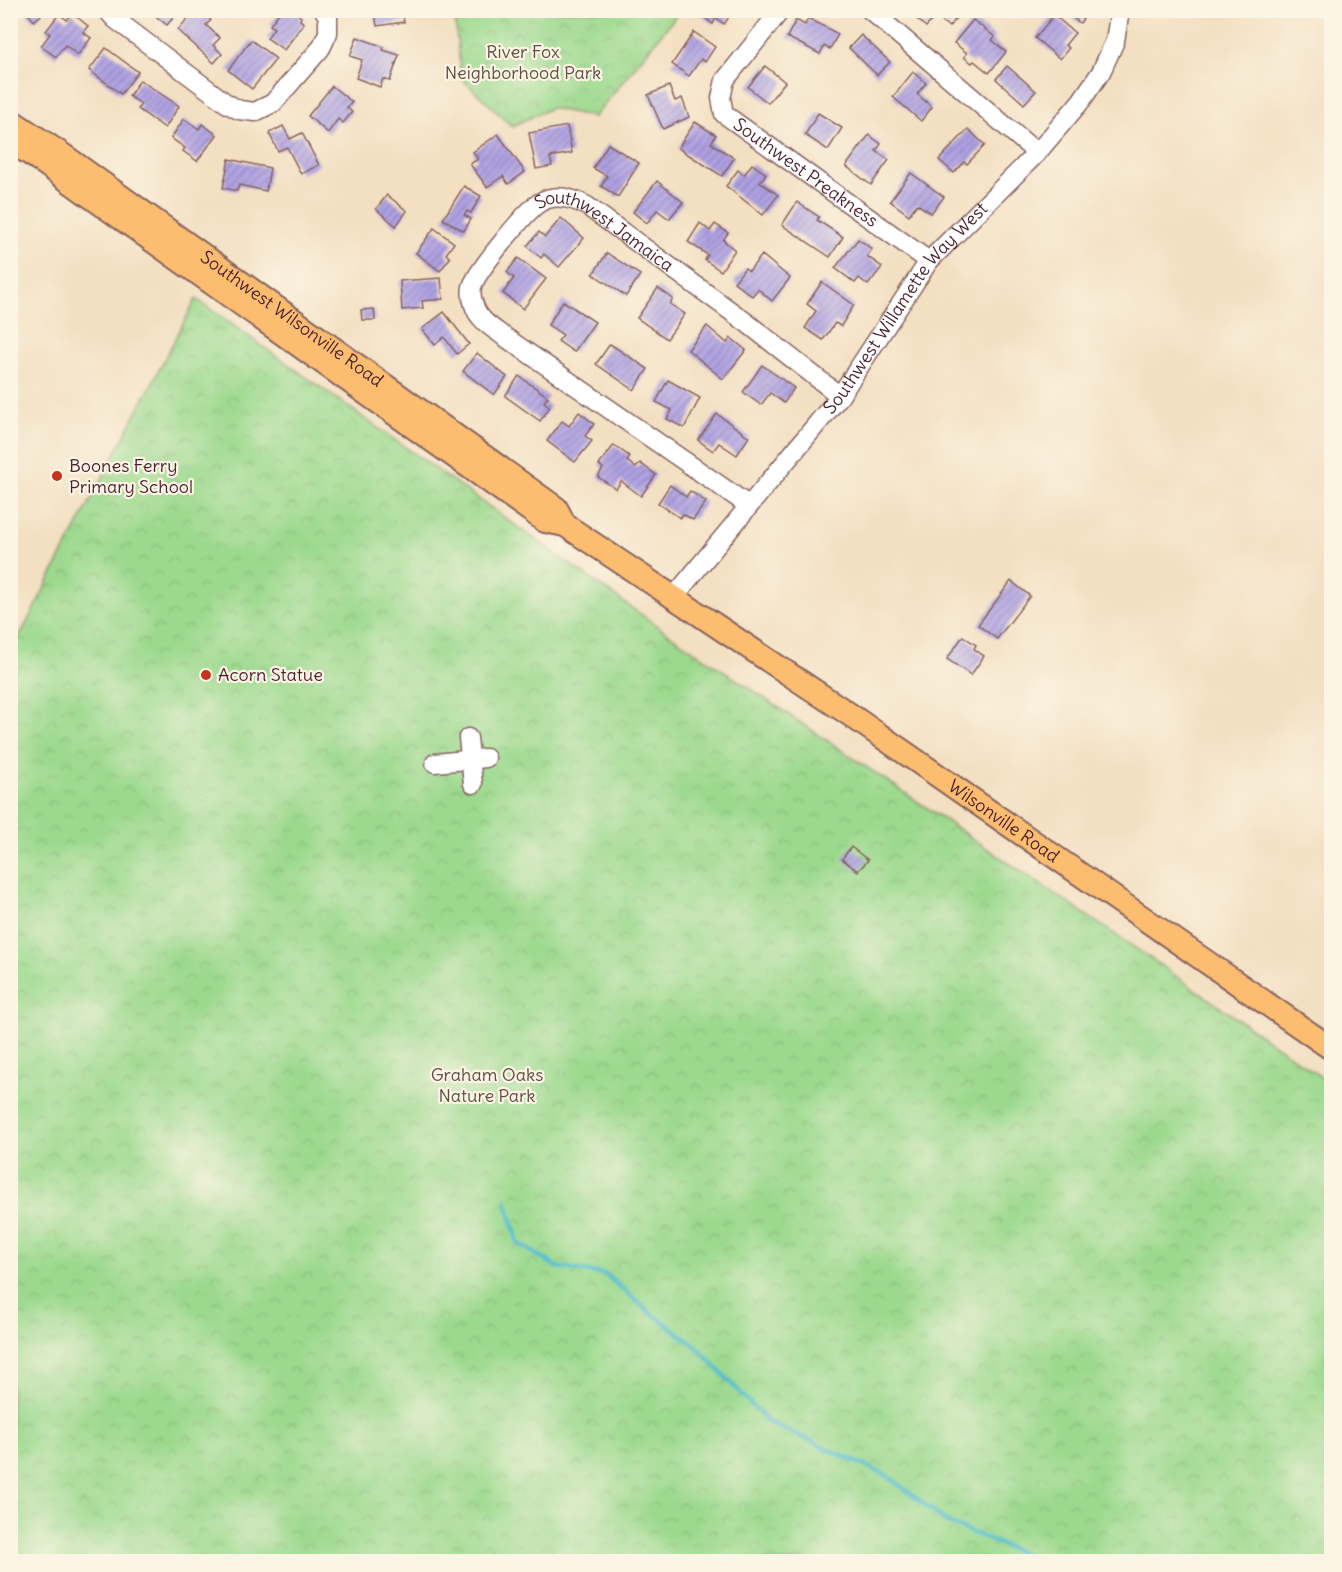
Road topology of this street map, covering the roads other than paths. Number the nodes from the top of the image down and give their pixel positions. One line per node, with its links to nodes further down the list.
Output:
1 (108, 10): 2 (street)
2 (324, 10)
3 (782, 10): 9 (street, Southwest Preakness)
4 (870, 10): 8 (street)
5 (1120, 10): 8 (street, Southwest Willamette Way West)
6 (10, 120): 12 (main road, Southwest Wilsonville Road)
7 (10, 141): 12 (main road, Southwest Wilsonville Road)
8 (1037, 153): 9 (street, Southwest Willamette Way West)
9 (929, 261): 10 (street, Southwest Willamette Way West)
10 (840, 396): 11 (street, Southwest Willamette Way West); 11 (street, Southwest Jamaica)
11 (748, 505): 13 (street, Southwest Willamette Way West)
12 (565, 525): 13 (main road, Southwest Wilsonville Road)
13 (673, 598): 18 (main road, Wilsonville Road)
14 (468, 738): 15 (street)
15 (478, 759): 16 (street); 17 (street)
16 (435, 763)
17 (473, 784)
18 (1332, 1049)

